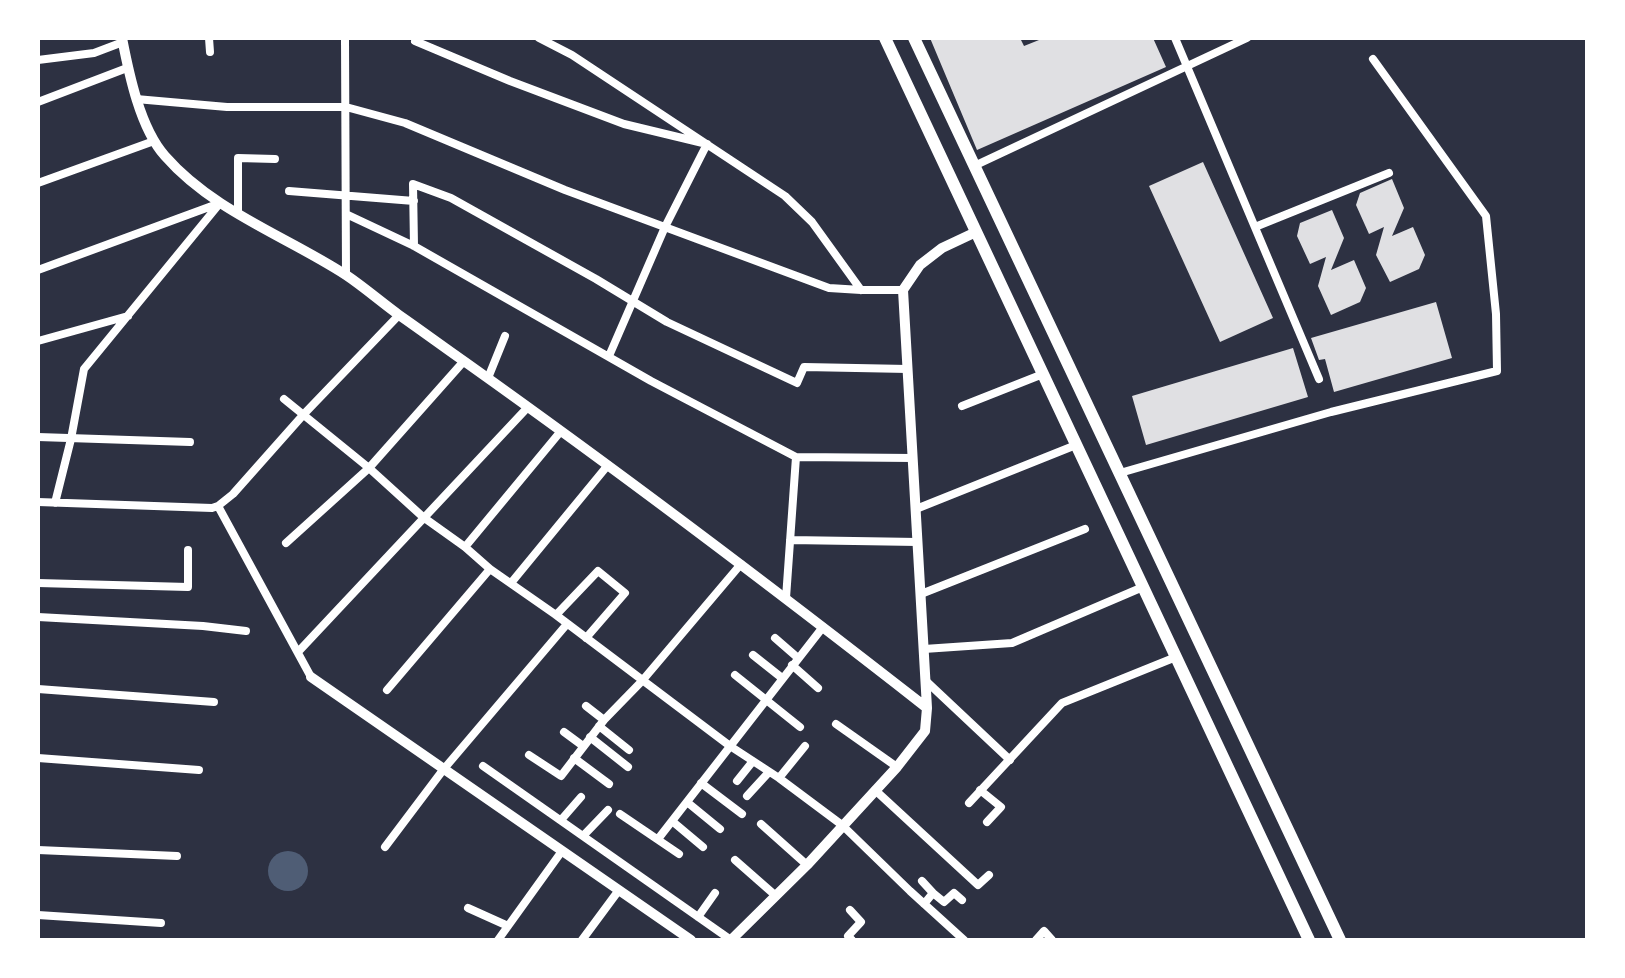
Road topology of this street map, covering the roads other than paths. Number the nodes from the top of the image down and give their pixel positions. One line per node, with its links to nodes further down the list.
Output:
1 (209, 38): 10 (street)
2 (345, 38): 17 (street)
3 (539, 38): 19 (street)
4 (885, 38): 32 (main road)
5 (914, 38): 21 (main road)
6 (1175, 38): 13 (street)
7 (1247, 38): 13 (street)
8 (123, 40): 12 (street); 14 (street)
9 (415, 41): 19 (street)
10 (210, 52)
11 (1373, 59): 62 (street)
12 (38, 60)
13 (1187, 66): 21 (street); 31 (street)
14 (127, 68): 15 (street); 16 (street)
15 (136, 99): 17 (street); 18 (street)
16 (38, 102)
17 (346, 107): 25 (street); 30 (street)
18 (154, 141): 23 (street); 27 (street)
19 (707, 144): 30 (street); 36 (street)
20 (275, 159): 28 (street)
21 (974, 166): 62 (main road)
22 (1389, 173): 31 (street)
23 (38, 183)
24 (289, 191): 25 (street)
25 (346, 196): 26 (street); 29 (street)
26 (414, 201): 33 (street); 38 (street)
27 (220, 203): 28 (street); 34 (street); 40 (street)
28 (238, 213): 35 (street)
29 (346, 214): 33 (street); 35 (street)
30 (665, 227): 36 (street); 38 (street)
31 (1255, 227): 48 (street)
32 (976, 232): 37 (street); 46 (main road)
33 (414, 246): 43 (street)
34 (38, 270)
35 (346, 275): 39 (street)
36 (861, 290): 37 (street)
37 (903, 290): 45 (street)
38 (632, 301): 43 (street); 45 (street)
39 (399, 315): 44 (street); 52 (street)
40 (128, 316): 42 (street); 55 (street)
41 (505, 336): 47 (street)
42 (38, 341)
43 (609, 356): 58 (street)
44 (464, 361): 47 (street); 61 (street)
45 (908, 369): 59 (street)
46 (1043, 374): 50 (street); 57 (main road)
47 (488, 378): 51 (street)
48 (1319, 379)
49 (284, 399): 52 (street)
50 (962, 406)
51 (528, 407): 53 (street); 67 (street)
52 (304, 414): 61 (street); 65 (street)
53 (561, 431): 60 (street); 72 (street)
54 (38, 437): 55 (street)
55 (71, 439): 56 (street); 64 (street)
56 (190, 442)
57 (1076, 445): 66 (street); 78 (main road)
58 (796, 457): 59 (street); 69 (street)
59 (913, 458): 66 (street)
60 (608, 465): 74 (street); 77 (street)
61 (369, 468): 67 (street); 71 (street)
62 (1120, 473): 178 (main road)
63 (38, 502): 64 (street)
64 (55, 503): 65 (street)
65 (215, 507): 89 (street)
66 (916, 509): 70 (street)
67 (423, 517): 72 (street); 89 (street)
68 (1085, 529): 79 (street)
69 (790, 540): 70 (street); 80 (street)
70 (918, 542): 79 (street)
71 (286, 543)
72 (465, 547): 75 (street)
73 (188, 550): 76 (street)
74 (741, 564): 80 (street); 96 (street)
75 (490, 569): 77 (street); 100 (street)
76 (38, 583)
77 (511, 583): 81 (street)
78 (1143, 587): 88 (street); 91 (main road)
79 (921, 594): 88 (street)
80 (786, 598): 84 (street)
81 (556, 615): 83 (street); 86 (street)
82 (38, 617): 85 (street)
83 (567, 624): 86 (street); 123 (street)
84 (823, 627): 92 (street); 104 (street)
85 (246, 631)
86 (586, 638): 96 (street)
87 (775, 638): 92 (street)
88 (924, 649): 97 (street)
89 (298, 652): 94 (street)
90 (753, 655): 95 (street)
91 (1176, 657): 117 (street); 177 (main road)
92 (795, 662): 95 (street); 98 (street)
93 (735, 675): 101 (street)
94 (311, 677): 123 (street)
95 (782, 678): 101 (street)
96 (642, 681): 105 (street); 111 (street)
97 (926, 681): 104 (street); 117 (street)
98 (818, 688)
99 (38, 689): 102 (street)
100 (387, 690)
101 (766, 700): 107 (street); 111 (street)
102 (214, 702)
103 (586, 706): 105 (street)
104 (927, 708): 121 (street)
105 (601, 723): 109 (street); 113 (street)
106 (836, 724): 121 (street)
107 (800, 727)
108 (564, 732): 110 (street)
109 (590, 737): 110 (street); 120 (street)
110 (583, 746): 116 (street)
111 (730, 746): 118 (street); 127 (street)
112 (805, 746): 125 (street)
113 (629, 750)
114 (529, 755): 116 (street)
115 (38, 758): 122 (street)
116 (574, 758): 128 (street)
117 (1010, 760): 130 (street)
118 (753, 761): 124 (street); 126 (street)
119 (483, 766): 138 (street)
120 (628, 767)
121 (897, 767): 129 (street)
122 (199, 770)
123 (443, 770): 146 (street); 149 (street)
124 (769, 772): 125 (street); 131 (street)
125 (779, 778): 142 (street)
126 (737, 781)
127 (701, 783): 133 (street); 137 (street)
128 (609, 784)
129 (875, 790): 142 (street); 154 (street)
130 (980, 790): 134 (street); 140 (street)
131 (747, 796)
132 (581, 797): 138 (street)
133 (687, 802): 139 (street); 143 (street)
134 (969, 803)
135 (608, 810): 144 (street)
136 (620, 814): 145 (street)
137 (742, 814)
138 (561, 820): 144 (street)
139 (672, 821): 145 (street); 147 (street)
140 (987, 822)
141 (761, 824): 153 (street)
142 (842, 825): 153 (street); 161 (street)
143 (720, 829)
144 (583, 836): 165 (street)
145 (658, 839): 150 (street)
146 (385, 847)
147 (703, 847)
148 (38, 850): 151 (street)
149 (562, 851): 156 (street); 167 (street)
150 (679, 854)
151 (177, 856)
152 (735, 860): 159 (street)
153 (807, 865): 159 (street)
154 (989, 875)
155 (922, 881): 158 (street)
156 (619, 890): 168 (street); 170 (street)
157 (715, 893): 165 (street)
158 (933, 893): 160 (street); 161 (street)
159 (776, 896): 172 (street)
160 (962, 900)
161 (924, 904): 174 (street)
162 (468, 908): 167 (street)
163 (850, 910): 173 (street)
164 (38, 915): 166 (street)
165 (698, 917): 172 (street)
166 (161, 923)
167 (508, 926): 169 (street)
168 (674, 935): 171 (street)
169 (498, 940)
170 (582, 940)
171 (691, 940)
172 (731, 940)
173 (852, 940)
174 (964, 940)
175 (1036, 940): 176 (street)
176 (1052, 940)
177 (1309, 940)
178 (1340, 940)

